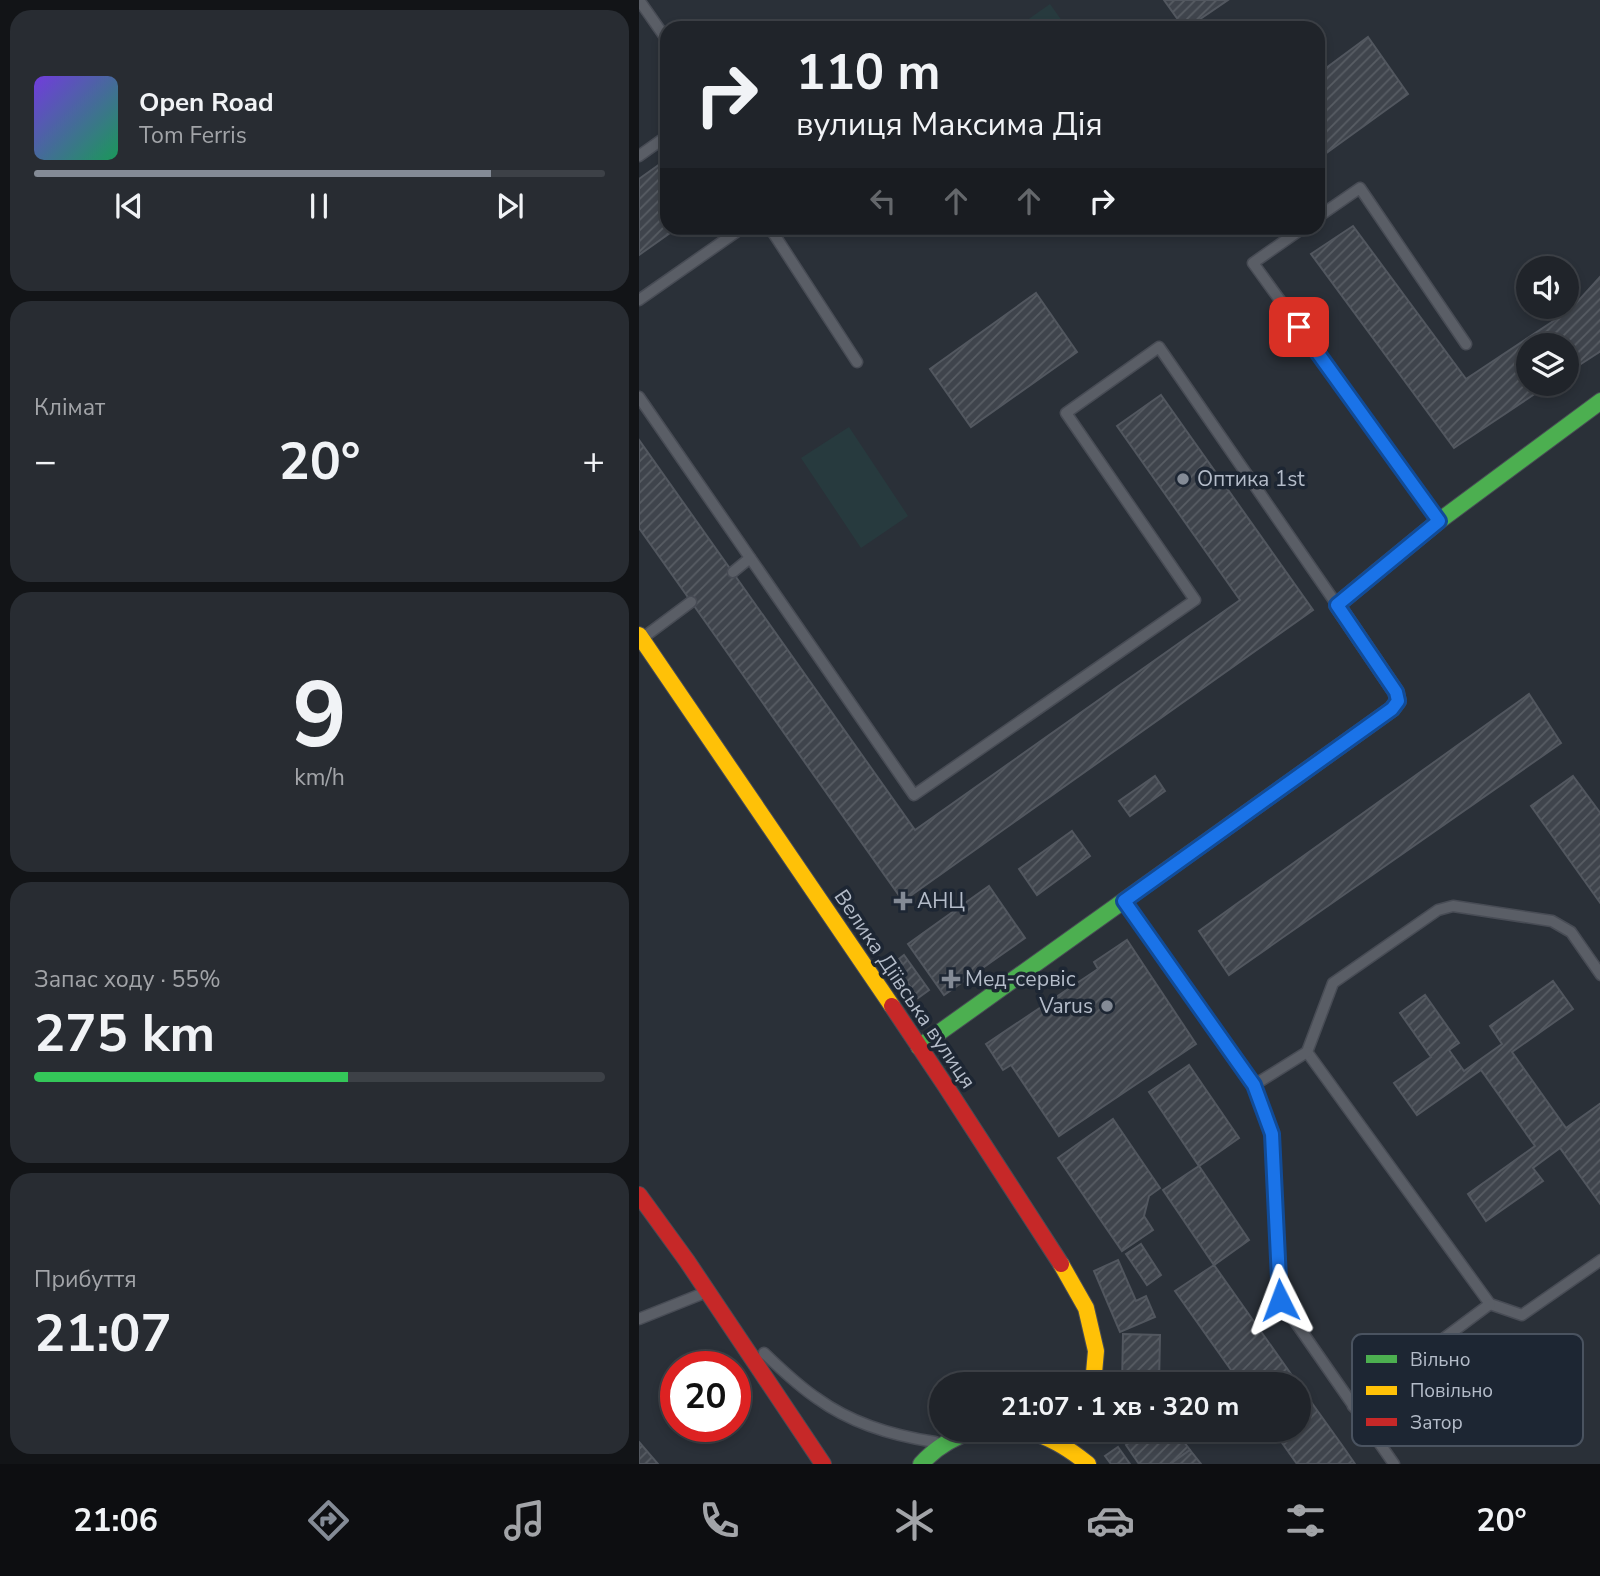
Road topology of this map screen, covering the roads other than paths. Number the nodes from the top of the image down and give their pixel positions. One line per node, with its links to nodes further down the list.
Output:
1 (639, 0): 2 (lane)
2 (660, 30)
3 (660, 141): 4 (lane)
4 (639, 156)
5 (1325, 212): 10 (lane)
6 (732, 235): 9 (lane)
7 (775, 235): 11 (lane)
8 (1293, 235): 14 (lane)
9 (639, 300)
10 (1466, 344)
11 (857, 362)
12 (639, 397): 15 (lane)
13 (1600, 401): 14 (main road)
14 (1439, 521): 18 (main road)
15 (750, 558): 16 (lane); 18 (lane)
16 (733, 572)
17 (691, 602): 19 (lane)
18 (1337, 605): 20 (main road)
19 (640, 637): 22 (main road, Велика Діївська вулиця)
20 (1124, 901): 22 (main road); 24 (lane)
21 (1600, 975): 23 (lane)
22 (919, 1047): 32 (main road, Велика Діївська вулиця)
23 (1307, 1052): 24 (lane); 28 (lane)
24 (1254, 1085): 33 (lane)
25 (639, 1195): 27 (main road)
26 (1600, 1260): 28 (lane)
27 (707, 1292): 29 (lane); 30 (main road)
28 (1490, 1304): 31 (lane)
29 (639, 1319)
30 (725, 1319): 34 (lane); 39 (main road)
31 (1450, 1334)
32 (1094, 1372)
33 (1352, 1405)
34 (929, 1441)
35 (946, 1442): 40 (main road)
36 (1058, 1442): 41 (main road)
37 (1089, 1443): 42 (main road)
38 (1381, 1446): 43 (lane)
39 (823, 1464)
40 (921, 1464)
41 (1088, 1464)
42 (1093, 1464)
43 (1394, 1464)

